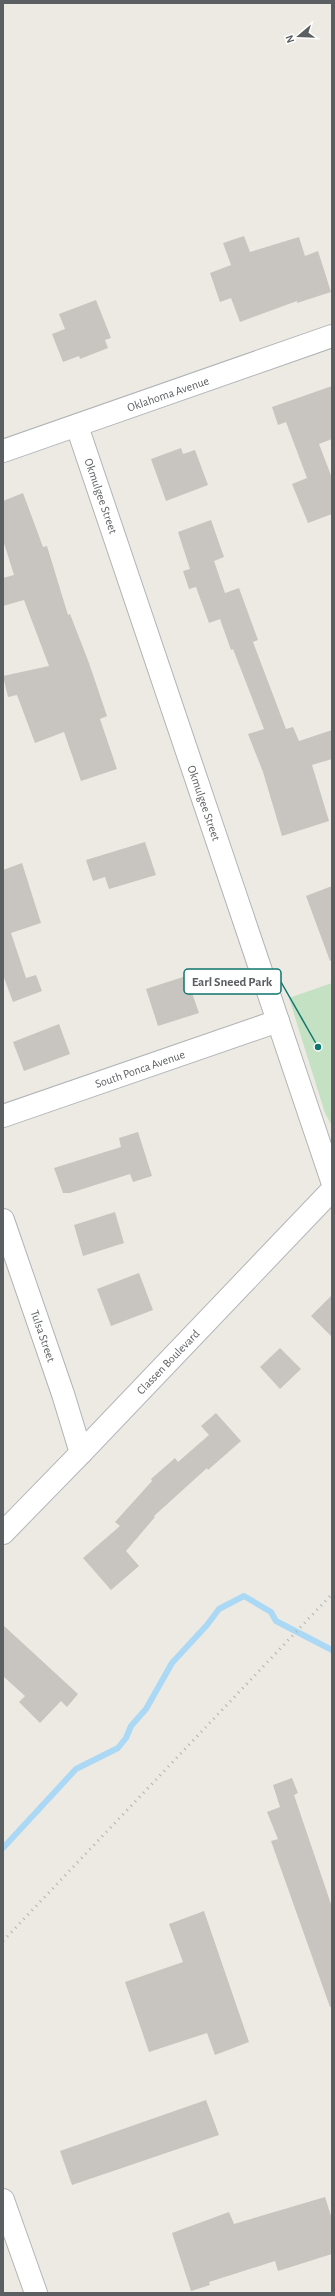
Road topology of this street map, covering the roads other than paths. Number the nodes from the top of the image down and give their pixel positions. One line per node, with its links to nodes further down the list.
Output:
1 (332, 336): 2 (street, Oklahoma Avenue)
2 (77, 426): 3 (street, Oklahoma Avenue); 4 (street, Okmulgee Street)
3 (3, 451)
4 (278, 1021): 5 (street, South Ponca Avenue); 6 (street, Okmulgee Street)
5 (3, 1116)
6 (332, 1181)
7 (332, 1190): 9 (street, Classen Boulevard)
8 (3, 1220): 9 (street, Tulsa Street)
9 (81, 1454): 10 (street, Classen Boulevard)
10 (3, 1532)
11 (3, 2200): 12 (street)
12 (36, 2293)

